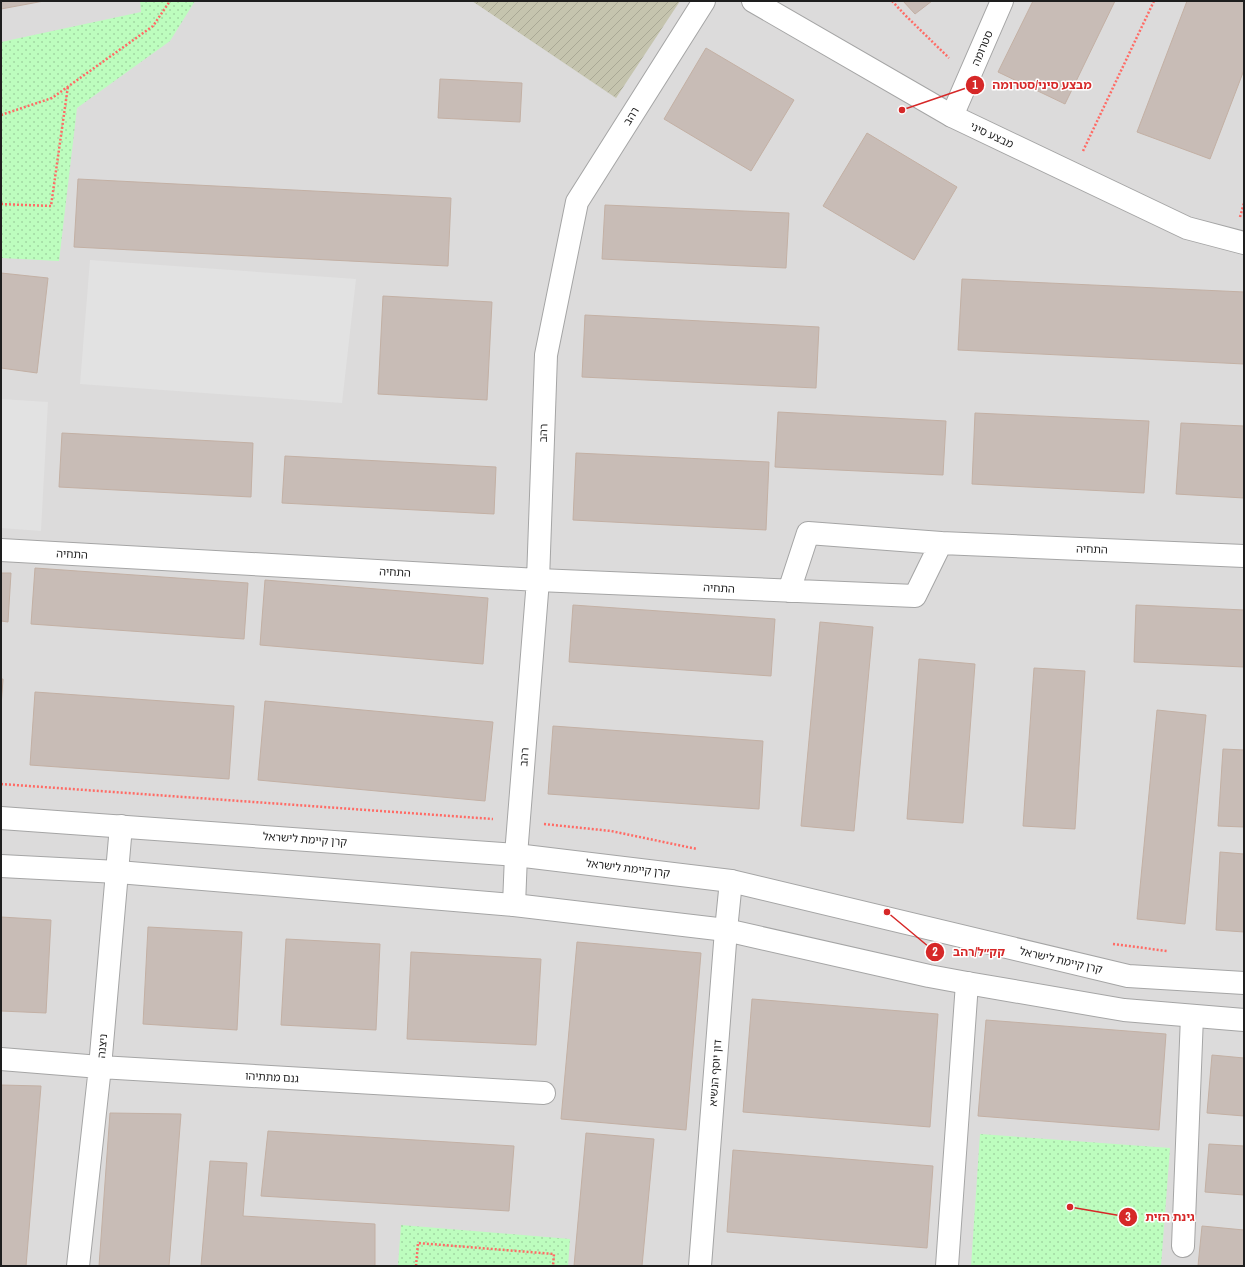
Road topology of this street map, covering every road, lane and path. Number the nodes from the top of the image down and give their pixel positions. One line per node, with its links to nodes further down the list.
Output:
1 (170, 1): 8 (path)
2 (704, 1): 17 (street, רהב)
3 (753, 1): 10 (street, מבצע סיני)
4 (892, 1): 7 (path)
5 (1002, 1): 7 (street, סטרומה)
6 (1154, 1): 11 (path)
7 (969, 78): 10 (street, סטרומה)
8 (68, 86): 9 (path); 12 (path)
9 (1, 115)
10 (952, 116): 11 (street, מבצע סיני)
11 (1072, 174): 13 (street, מבצע סיני)
12 (1, 204)
13 (1244, 243)
14 (941, 543): 16 (street, התחיה); 18 (street, התחיה); 18 (street, התחיה)
15 (1, 550): 17 (street, התחיה)
16 (1244, 556)
17 (538, 580): 18 (street, התחיה); 21 (street, רהב)
18 (789, 591)
19 (1, 784): 21 (path)
20 (1, 818): 22 (street, קרן קיימת לישראל)
21 (519, 821): 23 (street, רהב)
22 (121, 826): 23 (street, קרן קיימת לישראל); 25 (street, ניצנה)
23 (516, 855): 26 (street, קרן קיימת לישראל); 27 (street, רהב)
24 (1, 866): 25 (street)
25 (118, 872): 27 (street); 34 (street, ניצנה)
26 (731, 881): 28 (street, דון יוסף הנשיא); 30 (street, קרן קיימת לישראל)
27 (514, 905): 28 (street)
28 (726, 930): 29 (street); 40 (street, דון יוסף הנשיא)
29 (967, 983): 31 (street); 41 (street)
30 (1244, 983)
31 (1192, 1016): 32 (street); 36 (street)
32 (1244, 1020)
33 (1, 1059): 34 (street, גנם מתתיהו)
34 (100, 1067): 35 (street, גנם מתתיהו); 37 (street, ניצנה)
35 (544, 1093)
36 (1183, 1246)
37 (78, 1266)
38 (416, 1266): 39 (path)
39 (553, 1266)
40 (700, 1266)
41 (947, 1266)

